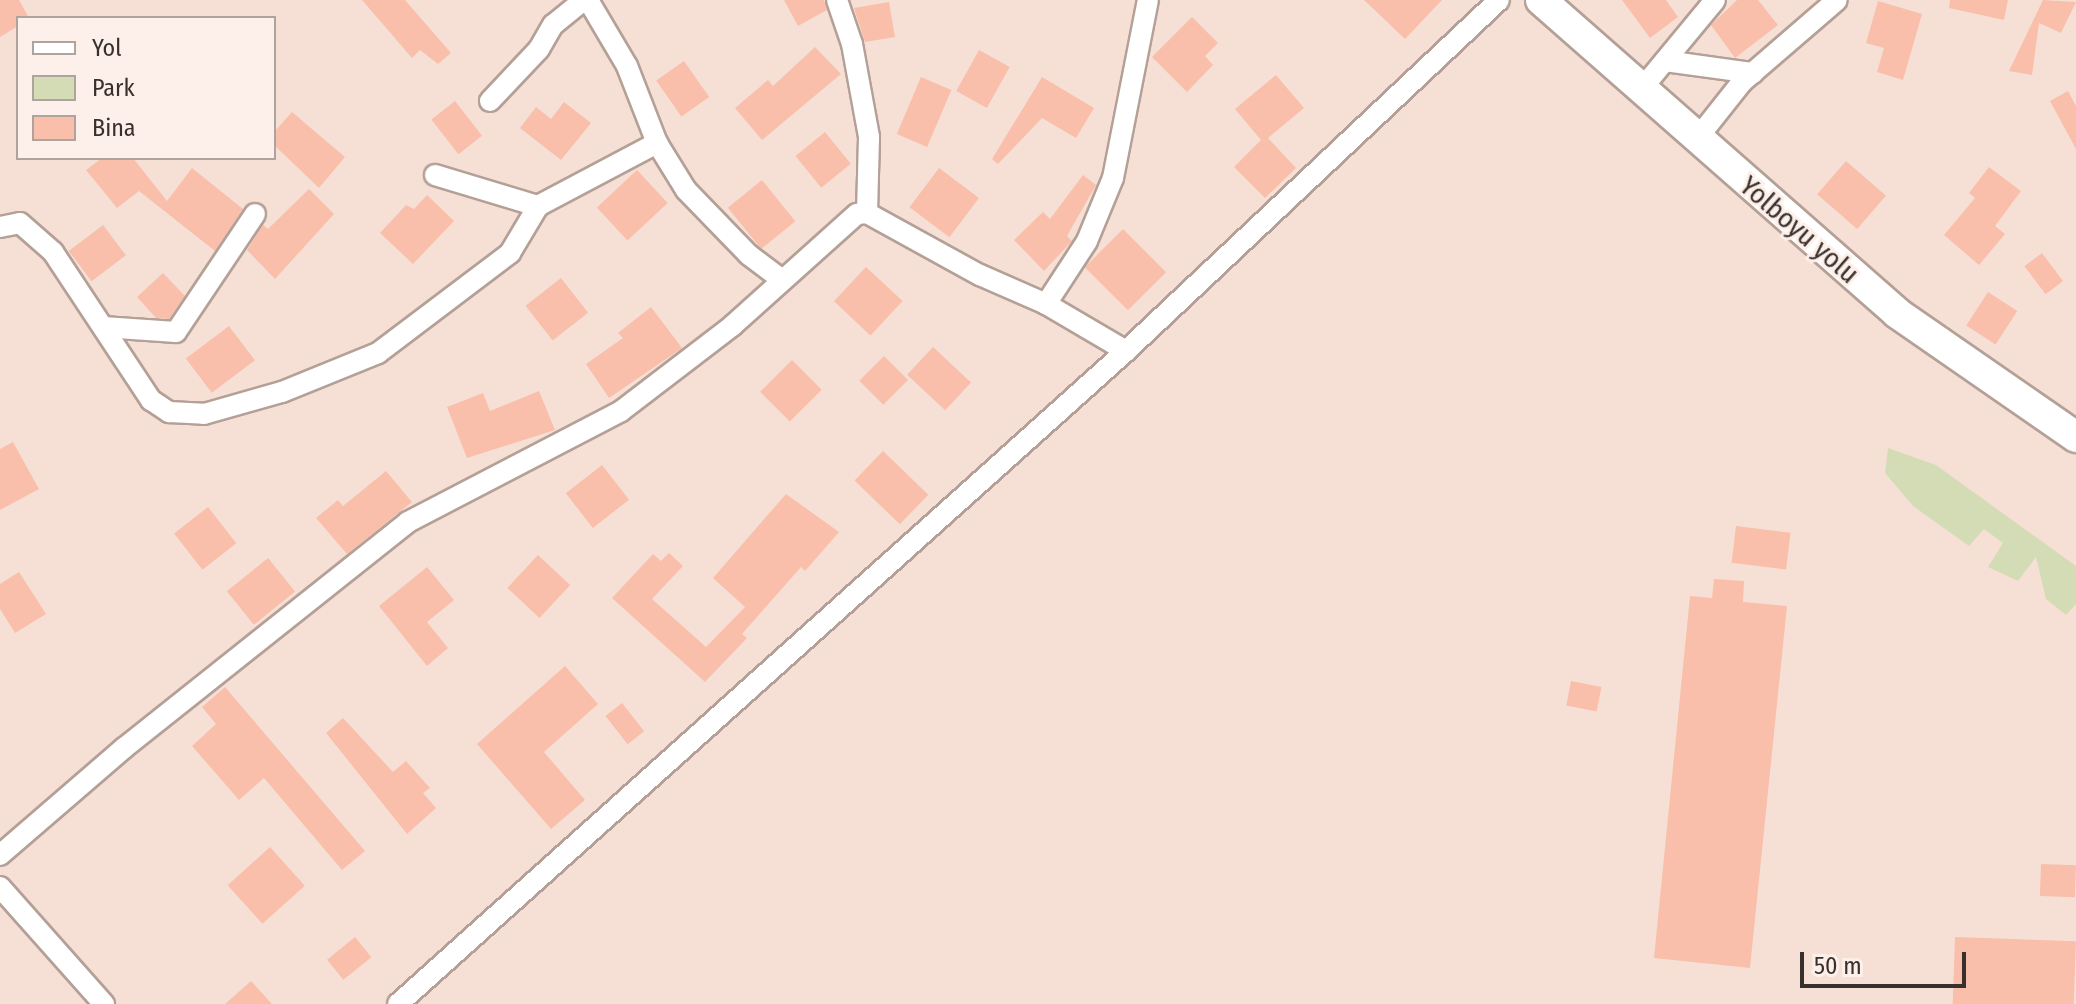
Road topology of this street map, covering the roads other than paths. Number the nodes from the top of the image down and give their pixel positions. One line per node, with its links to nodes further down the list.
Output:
1 (586, 0): 11 (street); 13 (street)
2 (837, 0): 16 (street)
3 (1148, 0): 20 (street)
4 (1499, 0): 22 (street)
5 (1541, 0): 10 (main road, Yolboyu yolu)
6 (1715, 0): 8 (street)
7 (1837, 0): 9 (street)
8 (1665, 61): 9 (street); 10 (street)
9 (1753, 73): 12 (street)
10 (1639, 92): 12 (main road, Yolboyu yolu)
11 (490, 101)
12 (1696, 140): 23 (main road, Yolboyu yolu)
13 (657, 143): 15 (street); 19 (street)
14 (435, 175): 15 (street)
15 (538, 206): 21 (street)
16 (867, 213): 19 (street); 20 (street)
17 (255, 214): 21 (street)
18 (0, 227): 21 (street)
19 (781, 279): 24 (street)
20 (1046, 304): 22 (street)
21 (103, 327)
22 (1126, 351): 27 (street)
23 (2076, 437)
24 (0, 855)
25 (0, 887): 26 (street)
26 (104, 1004)
27 (398, 1004)

